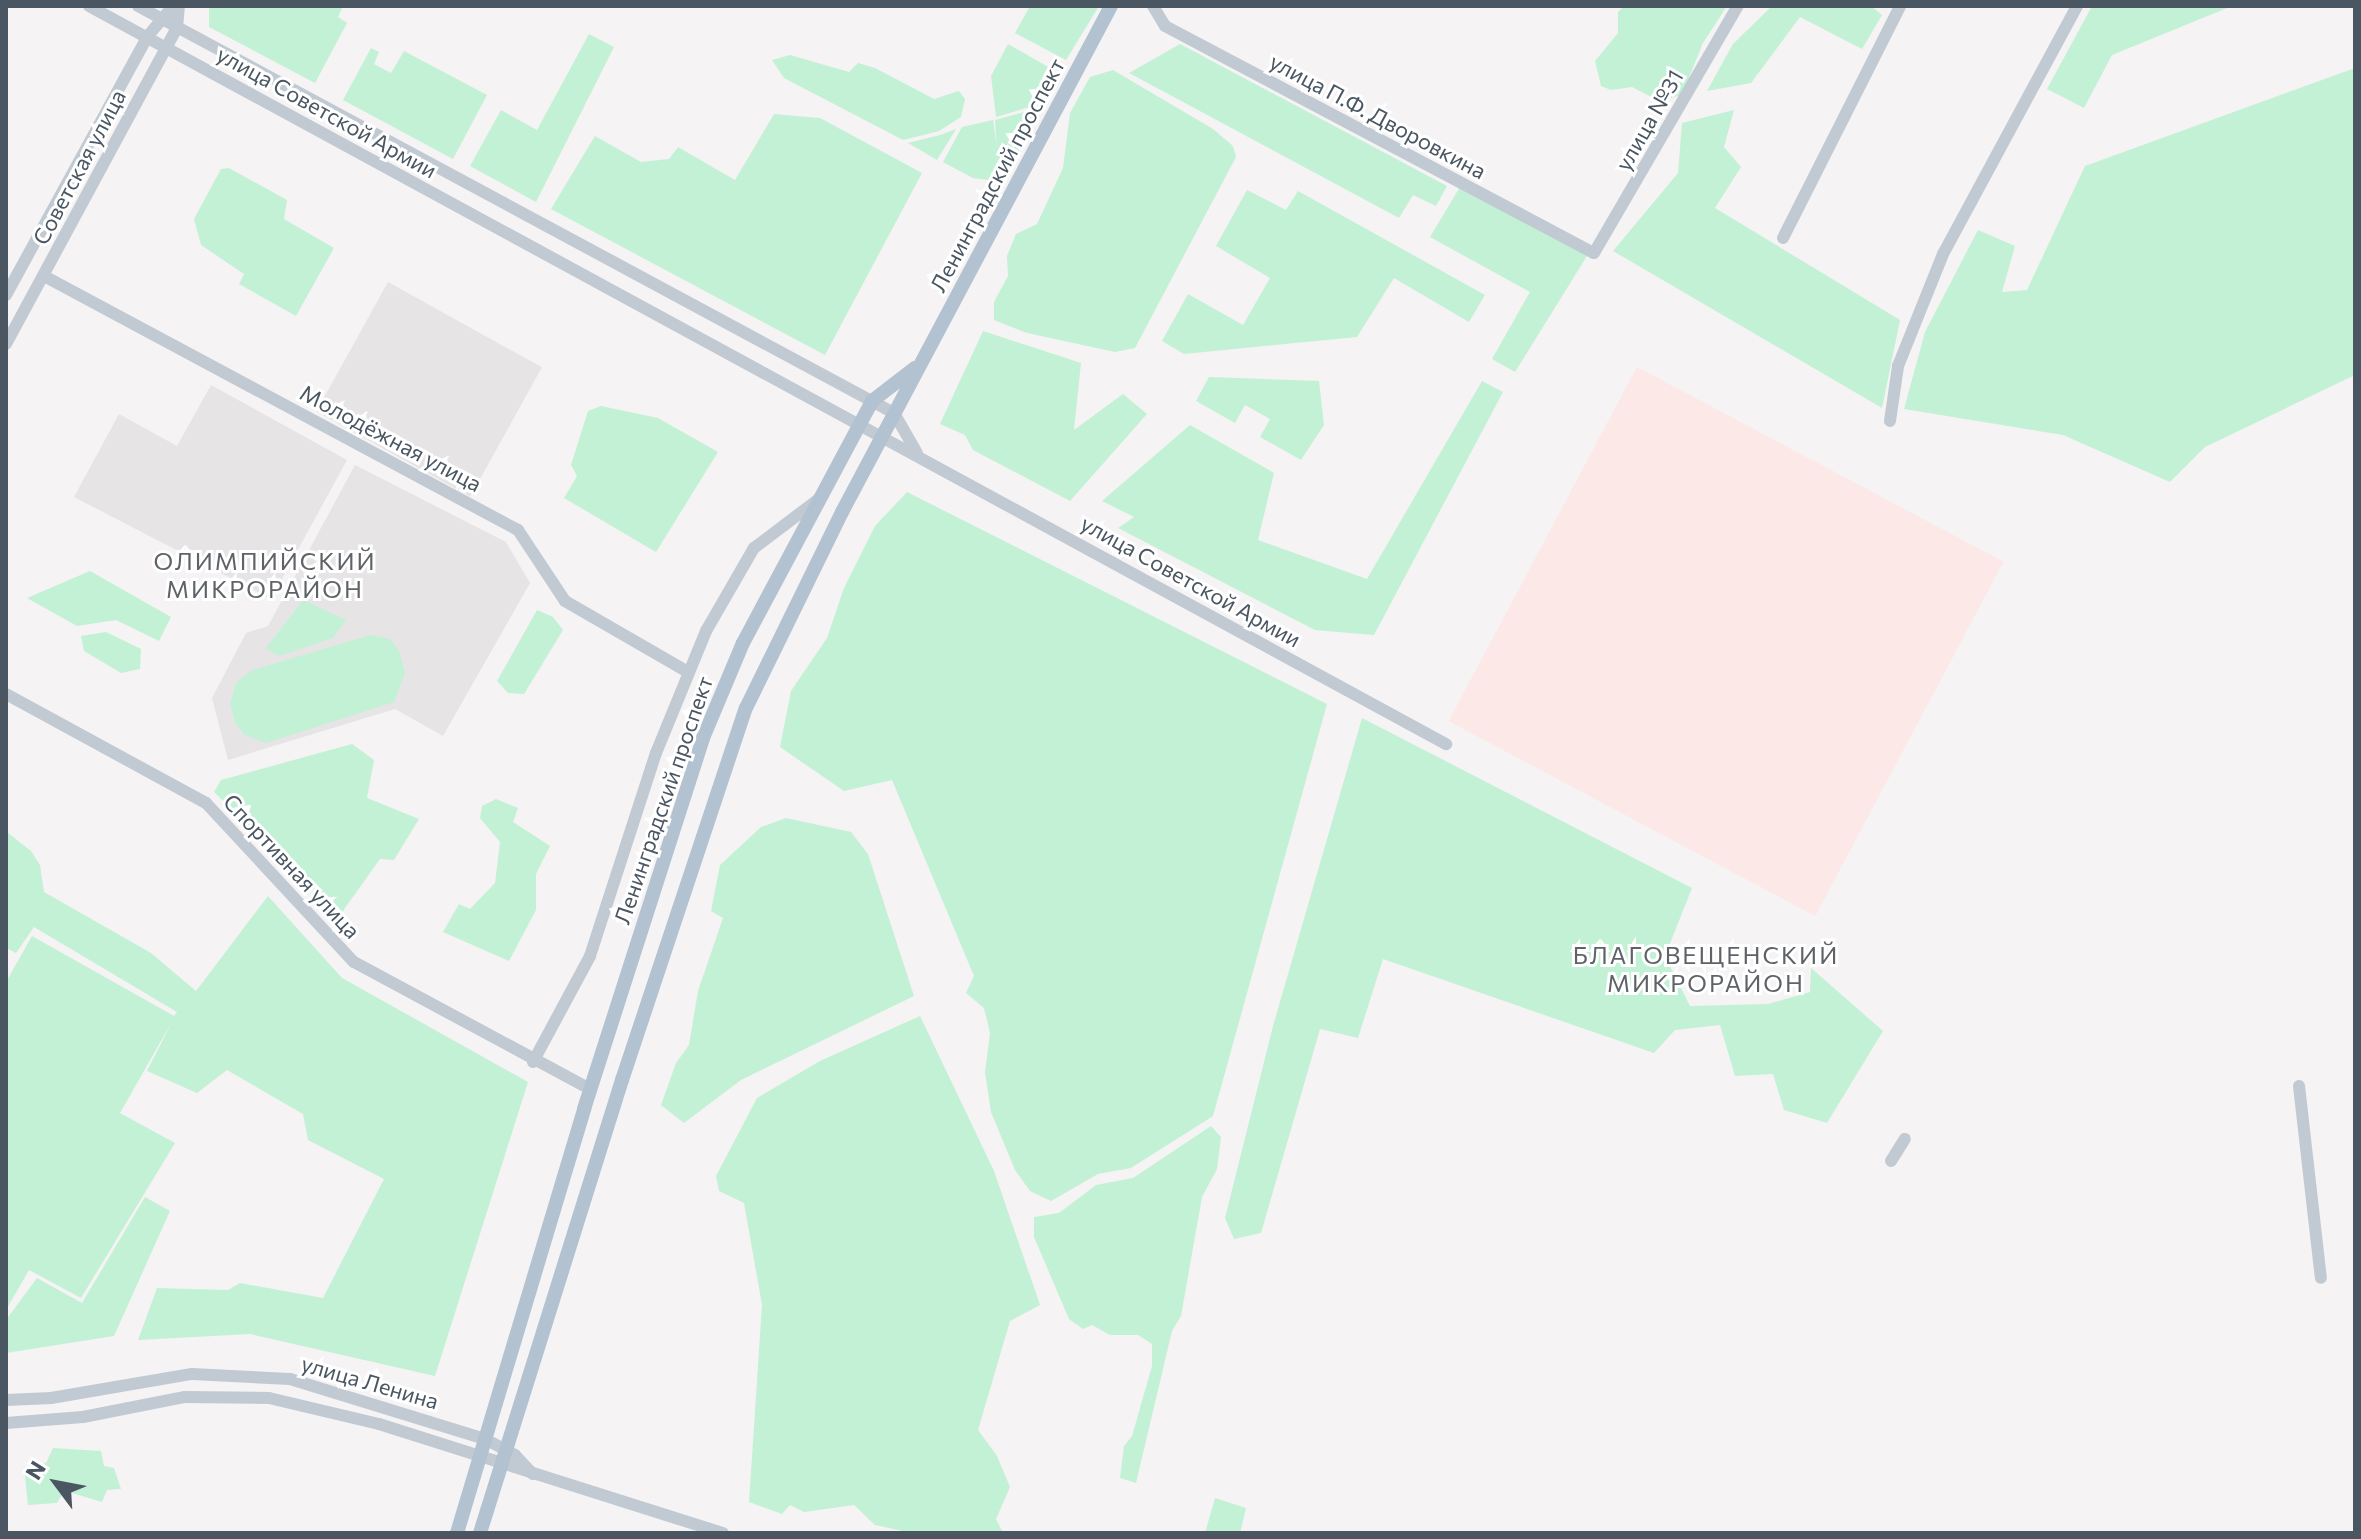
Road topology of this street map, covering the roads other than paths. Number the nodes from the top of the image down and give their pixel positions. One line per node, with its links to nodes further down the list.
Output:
1 (89, 6): 12 (street, улица Советской Армии)
2 (138, 6): 10 (street, улица Советской Армии)
3 (173, 6): 10 (street, Советская улица)
4 (179, 6): 11 (street, Советская улица)
5 (1111, 6): 21 (main road, Ленинградский проспект)
6 (1153, 6): 16 (street, улица П.Ф. Дворовкина)
7 (1738, 6): 16 (street, улица №31)
8 (1900, 6): 15 (street)
9 (2077, 6): 24 (street)
10 (159, 18): 11 (street, улица Советской Армии); 12 (street, Советская улица)
11 (177, 28): 13 (street, Советская улица); 14 (street, улица Советской Армии)
12 (147, 37): 13 (street, улица Советской Армии); 19 (street, Советская улица)
13 (166, 47): 17 (street, улица Советской Армии); 18 (street, Советская улица)
14 (557, 232): 17 (street); 22 (street, улица Советской Армии)
15 (1783, 238)
16 (1594, 253)
17 (545, 254): 25 (street, улица Советской Армии)
18 (44, 276): 20 (street, Советская улица); 29 (street, Молодёжная улица)
19 (6, 295)
20 (6, 344)
21 (921, 364): 22 (main road, Ленинградский проспект); 23 (main road, Ленинградский проспект)
22 (872, 401): 23 (street, улица Советской Армии); 25 (main road, Ленинградский проспект)
23 (894, 413): 26 (main road, Ленинградский проспект); 27 (street)
24 (1890, 421)
25 (861, 423): 26 (street, улица Советской Армии); 28 (main road, Ленинградский проспект)
26 (882, 435): 27 (street, улица Советской Армии); 36 (main road, Ленинградский проспект)
27 (917, 453): 31 (street, улица Советской Армии)
28 (820, 498): 29 (street); 34 (main road, Ленинградский проспект)
29 (688, 672): 32 (street)
30 (6, 694): 32 (street, Спортивная улица)
31 (1446, 744)
32 (533, 1062): 34 (street, Спортивная улица)
33 (2299, 1086): 39 (street)
34 (590, 1089): 35 (main road, Ленинградский проспект)
35 (584, 1109): 36 (main road); 44 (main road, Ленинградский проспект)
36 (610, 1116): 45 (main road, Ленинградский проспект)
37 (1905, 1139): 38 (street)
38 (1891, 1161)
39 (2321, 1278)
40 (182, 1375): 41 (street); 42 (street, улица Ленина); 44 (street, улица Ленина)
41 (185, 1397): 43 (street, улица Ленина); 46 (street, улица Ленина)
42 (6, 1400)
43 (6, 1423)
44 (485, 1439): 45 (street, улица Ленина); 46 (main road, Ленинградский проспект)
45 (506, 1449): 47 (main road, Ленинградский проспект); 48 (street, улица Ленина)
46 (480, 1458): 47 (street, улица Ленина); 49 (main road, Ленинградский проспект)
47 (501, 1464): 48 (street, улица Ленина); 50 (main road, Ленинградский проспект)
48 (533, 1474): 51 (street, улица Ленина)
49 (457, 1533)
50 (480, 1533)
51 (723, 1533)

